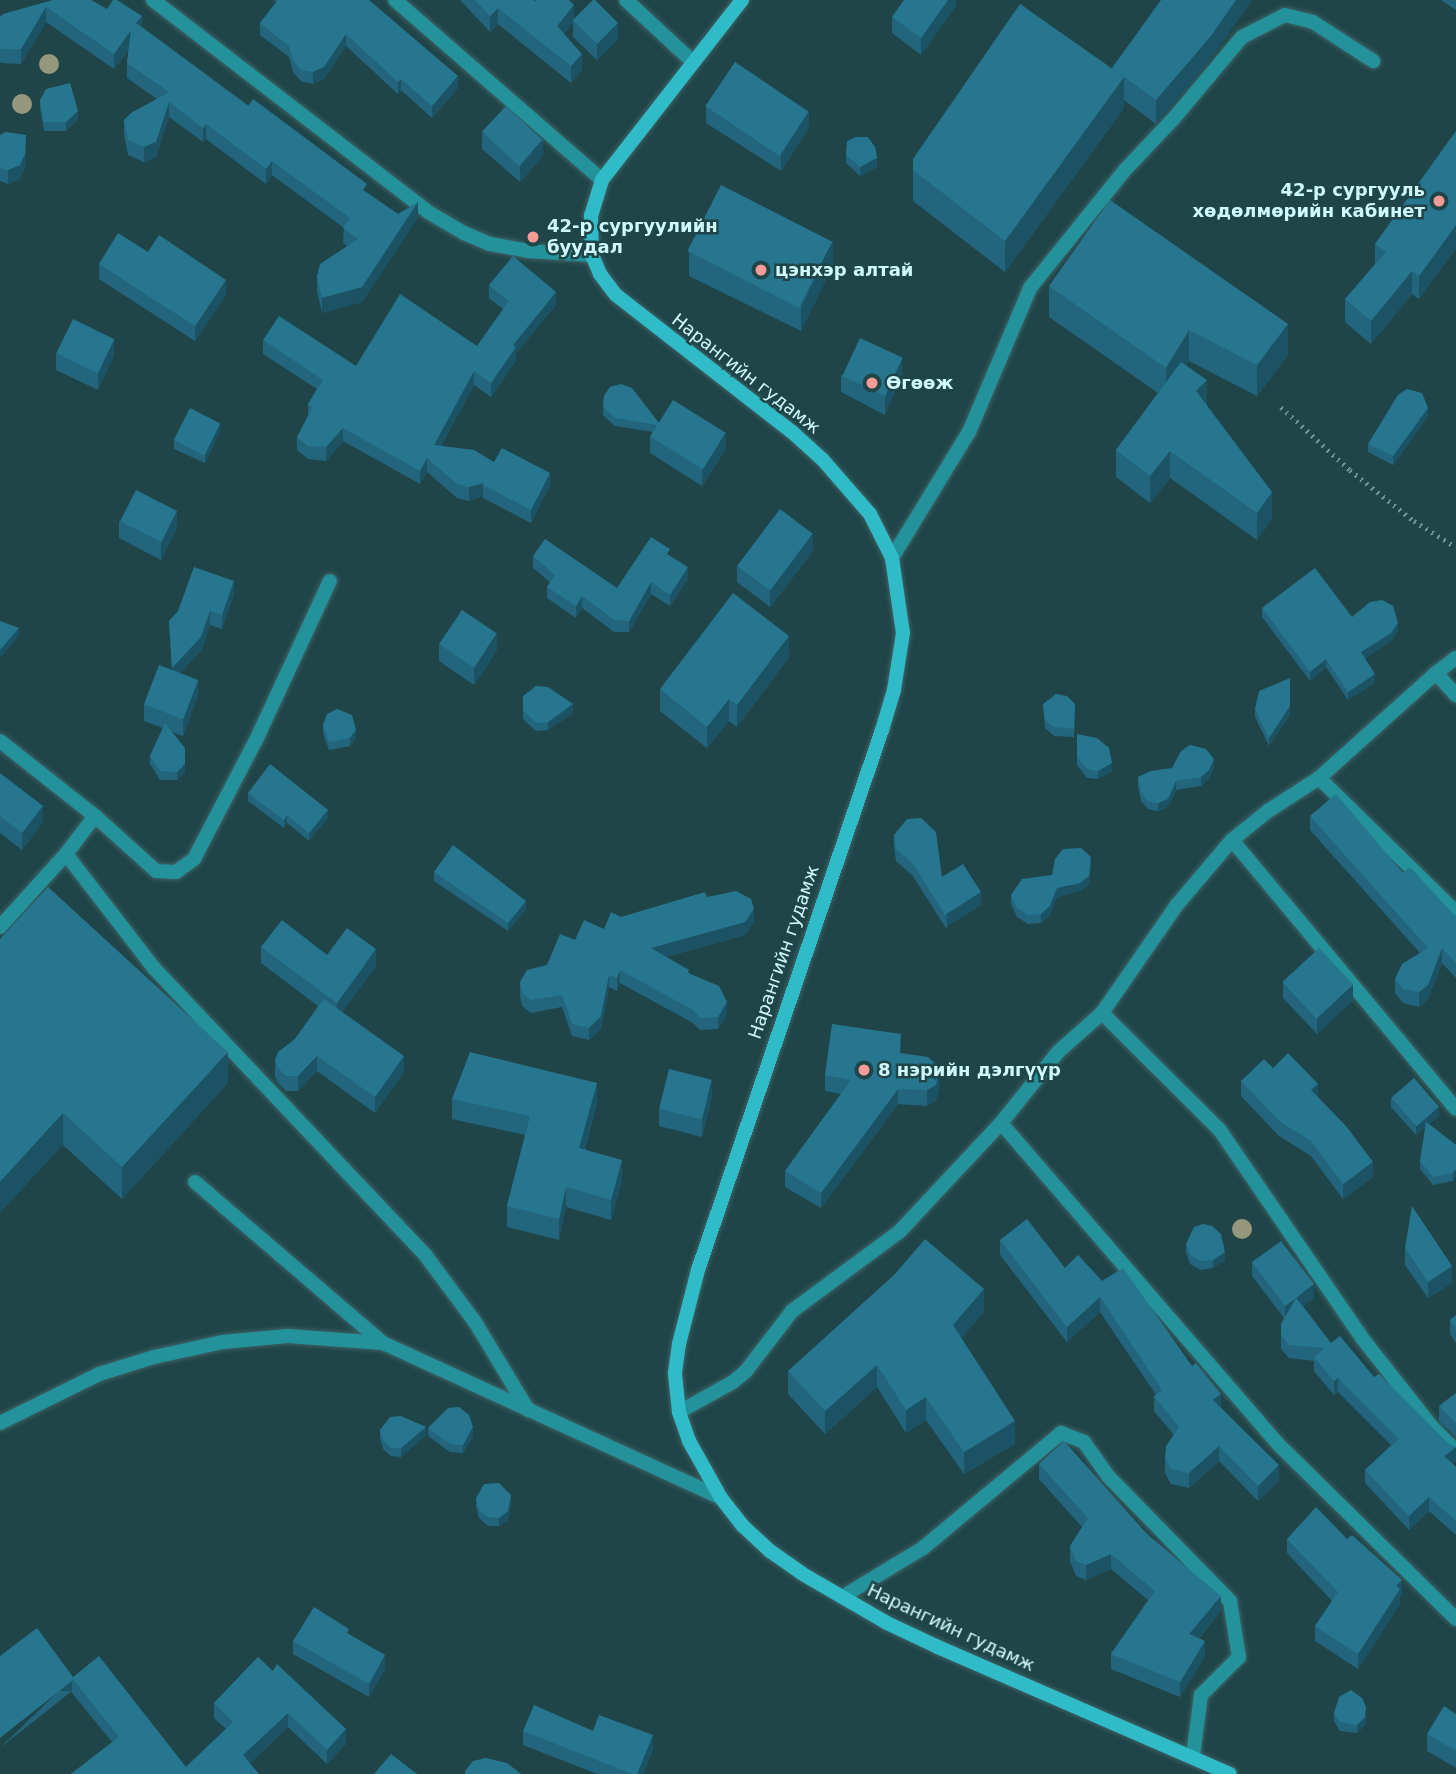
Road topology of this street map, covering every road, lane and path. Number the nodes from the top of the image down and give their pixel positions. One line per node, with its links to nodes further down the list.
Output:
1 (153, 0): 8 (street)
2 (395, 0): 7 (street)
3 (626, 0): 6 (street)
4 (742, 0): 6 (main road, Нарангийн гудамж)
5 (1373, 61): 11 (street)
6 (693, 62): 7 (main road, Нарангийн гудамж)
7 (602, 180): 8 (main road, Нарангийн гудамж)
8 (592, 255): 11 (main road, Нарангийн гудамж)
9 (1281, 407): 10 (path)
10 (1456, 547)
11 (892, 558): 29 (main road, Нарангийн гудамж)
12 (330, 581): 18 (street)
13 (1456, 659): 14 (street)
14 (1436, 673): 15 (street); 17 (street)
15 (1456, 695)
16 (0, 741): 18 (street)
17 (1319, 778): 19 (street); 21 (street)
18 (95, 816): 20 (street)
19 (1232, 840): 23 (street); 24 (street)
20 (65, 854): 22 (street); 28 (street)
21 (1456, 912)
22 (0, 927)
23 (1102, 1013): 25 (street); 31 (street)
24 (1456, 1109)
25 (1001, 1123): 29 (street); 34 (street)
26 (195, 1182): 27 (street)
27 (383, 1343): 28 (street); 30 (street)
28 (528, 1410): 32 (street)
29 (679, 1412): 32 (main road, Нарангийн гудамж)
30 (0, 1423)
31 (1456, 1451)
32 (721, 1498): 33 (main road, Нарангийн гудамж)
33 (842, 1597): 35 (main road, Нарангийн гудамж); 35 (street)
34 (1456, 1619)
35 (1193, 1756): 36 (main road, Нарангийн гудамж)
36 (1230, 1774)

